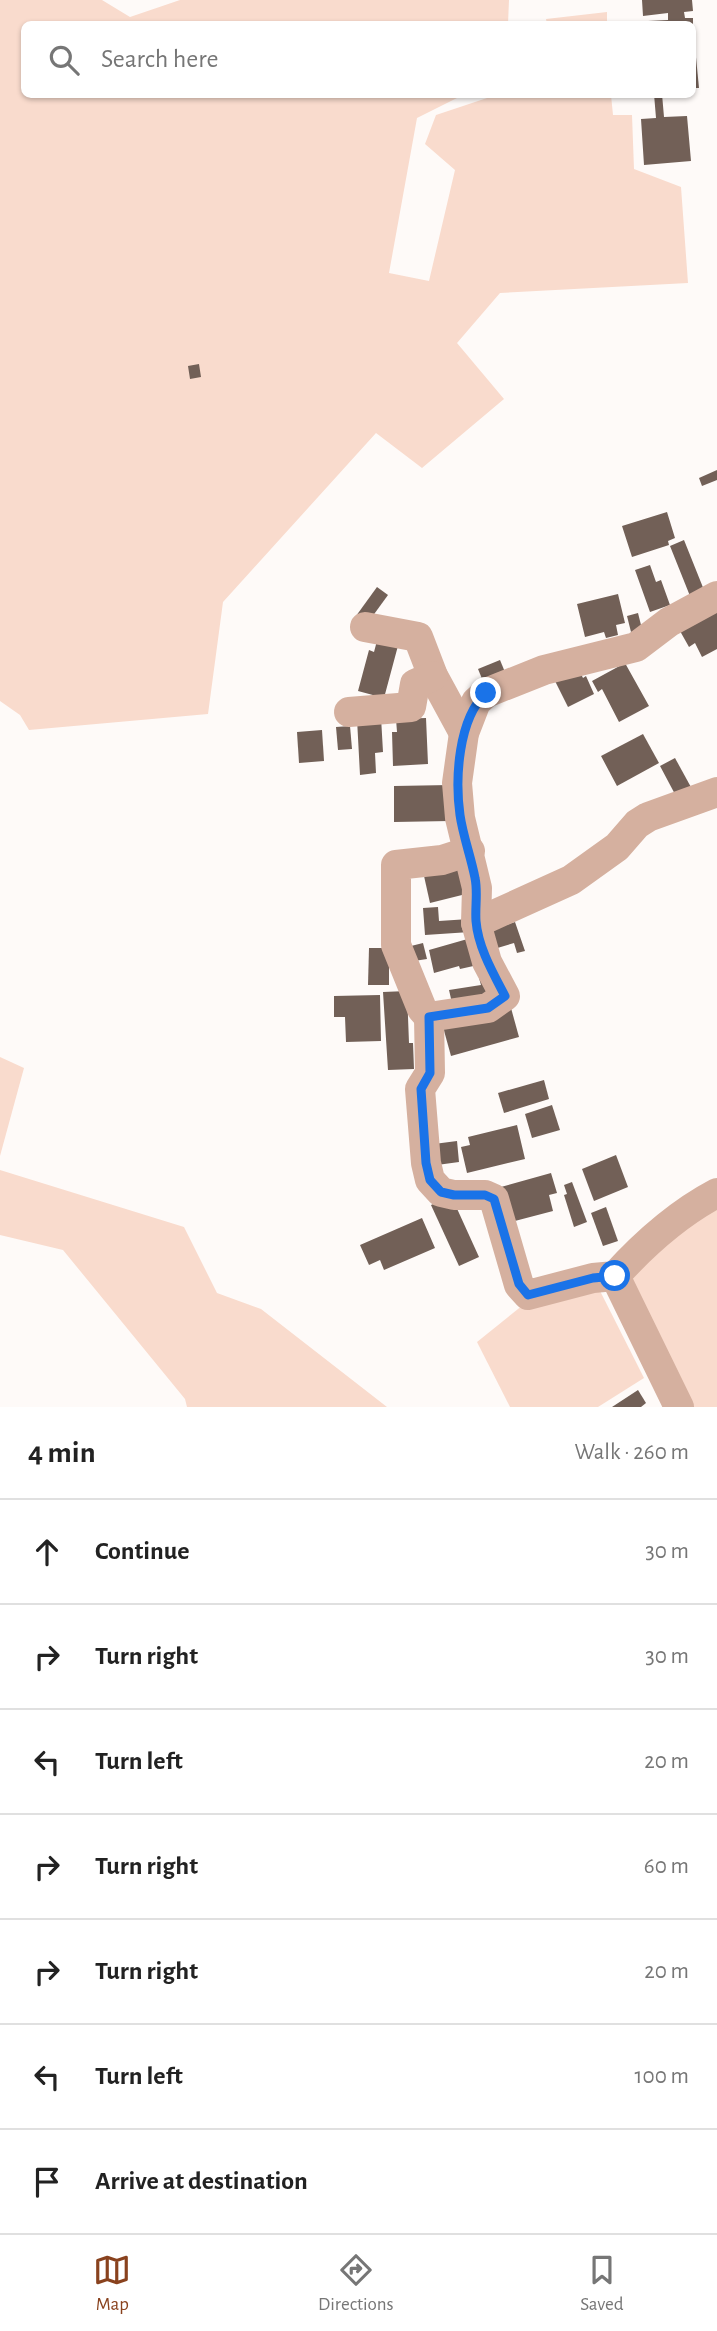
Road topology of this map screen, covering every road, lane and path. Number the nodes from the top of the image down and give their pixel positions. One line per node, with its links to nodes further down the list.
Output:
1 (717, 596): 5 (street)
2 (365, 627): 3 (street)
3 (433, 676): 4 (street); 5 (street)
4 (349, 712)
5 (464, 733): 7 (street)
6 (717, 792): 8 (street)
7 (470, 851): 8 (street); 9 (street)
8 (476, 923): 9 (street)
9 (429, 1017): 11 (street)
10 (717, 1193): 11 (street)
11 (615, 1276): 12 (street)
12 (679, 1407)

